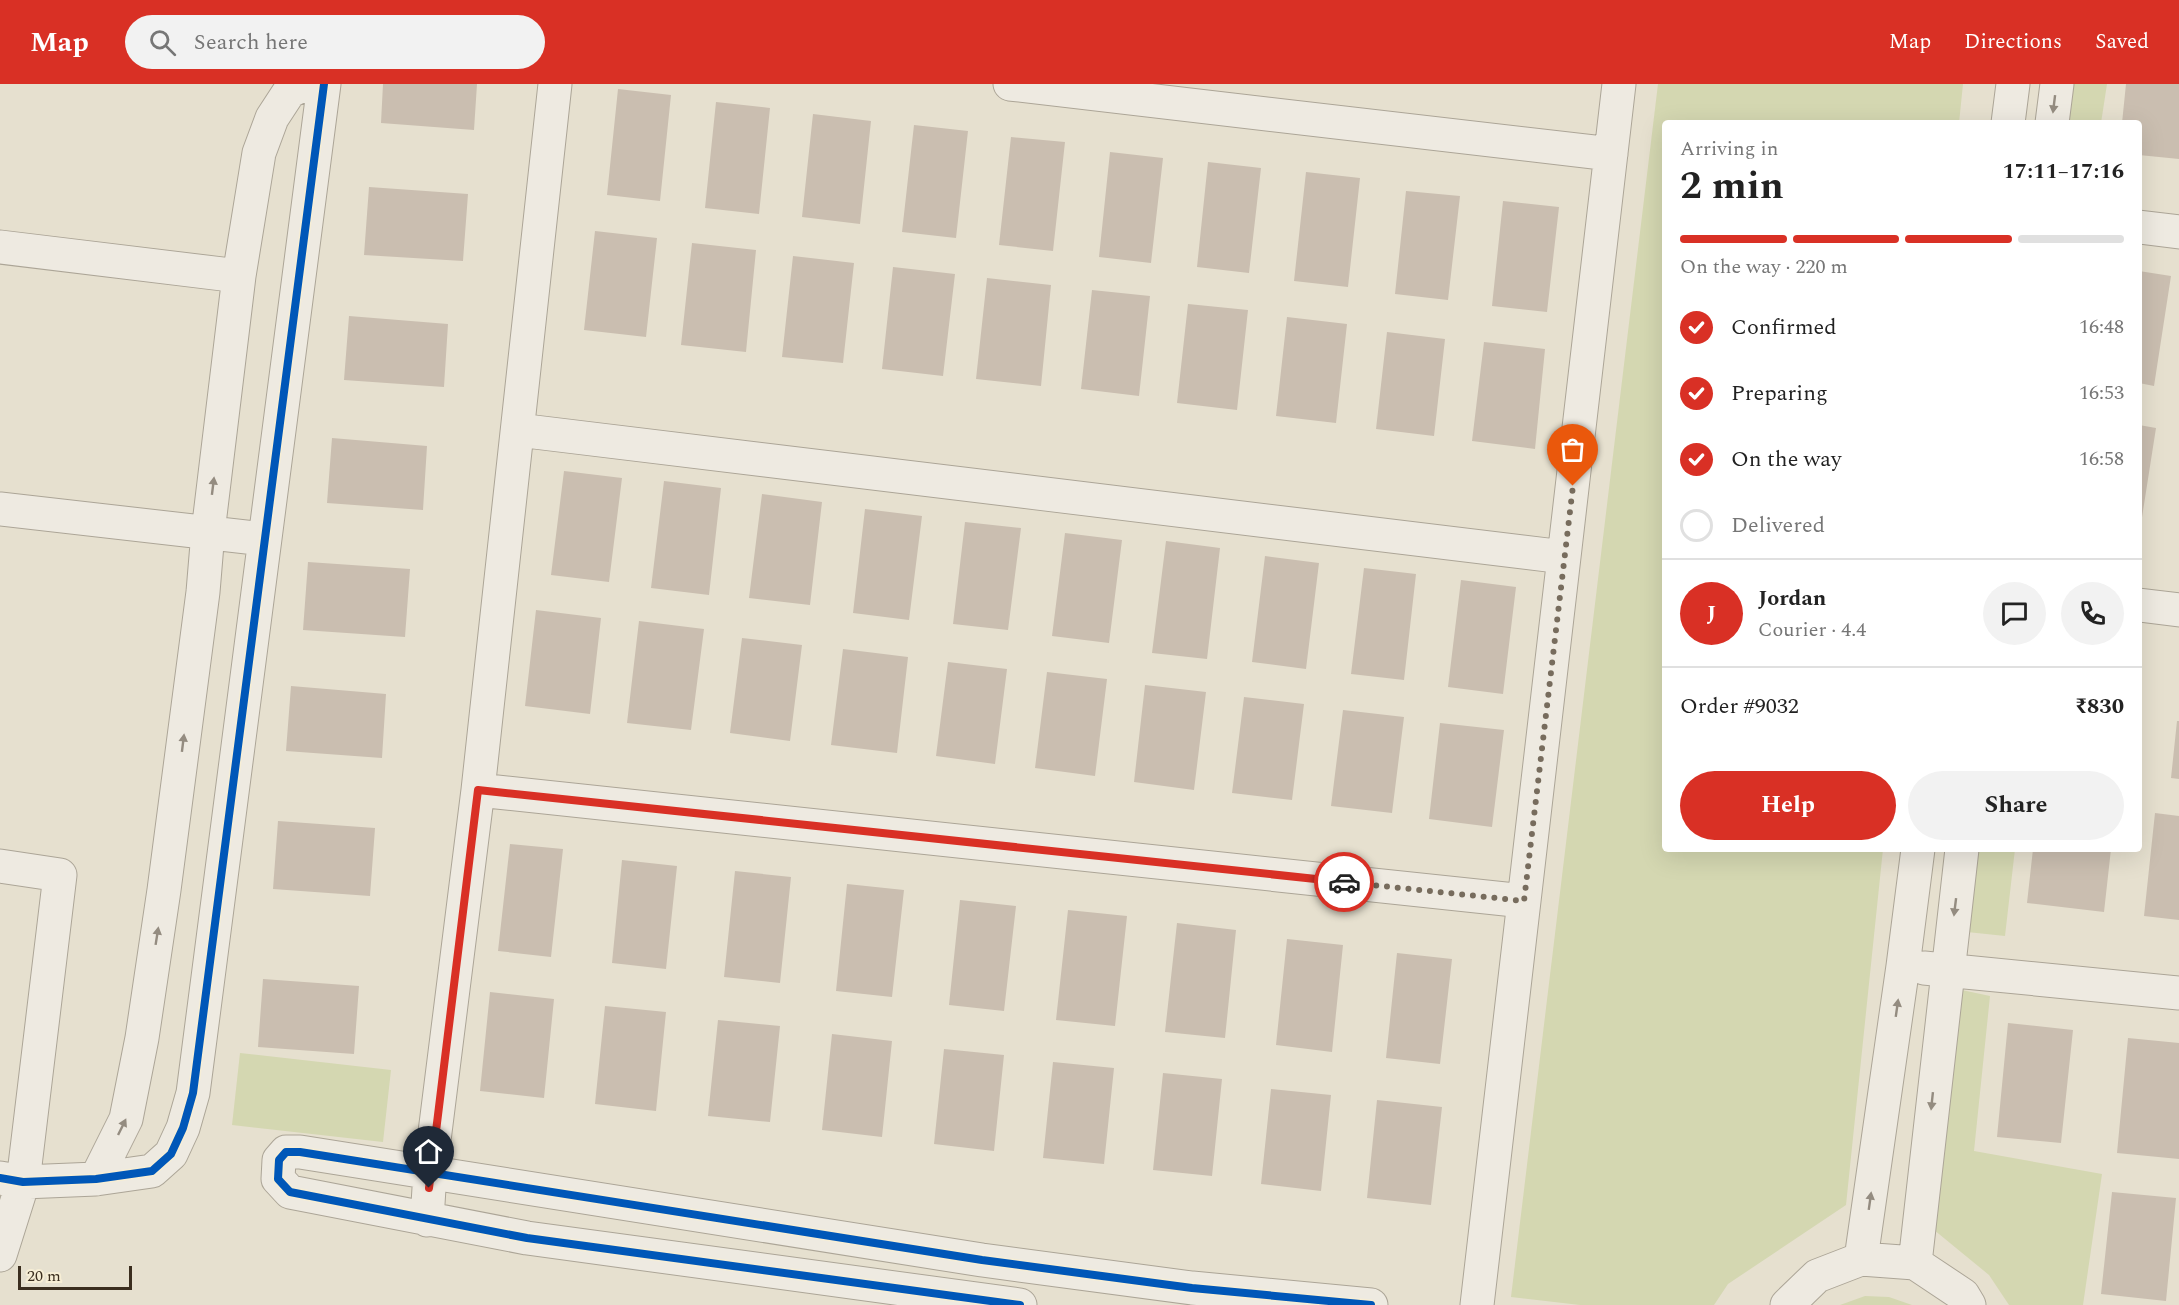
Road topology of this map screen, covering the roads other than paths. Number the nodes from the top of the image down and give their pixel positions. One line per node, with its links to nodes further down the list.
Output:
1 (304, 84): 14 (street)
2 (324, 84): 18 (street)
3 (555, 84): 15 (street)
4 (1010, 84): 10 (street)
5 (1619, 84): 10 (street)
6 (2013, 84): 8 (street)
7 (2057, 84): 9 (street, one-way to 9)
8 (2008, 120)
9 (2052, 120)
10 (1611, 154): 19 (street)
11 (2142, 228): 12 (street)
12 (2179, 232)
13 (0, 247): 14 (street)
14 (239, 276): 17 (street, one-way to 14)
15 (518, 430): 19 (street); 22 (street)
16 (0, 509): 17 (street)
17 (208, 532): 18 (street); 31 (street, one-way to 17)
18 (264, 538): 31 (street)
19 (1564, 557): 26 (street)
20 (2142, 605): 21 (street)
21 (2179, 610)
22 (478, 790): 26 (street); 30 (street)
23 (1918, 852): 27 (street)
24 (1962, 852): 28 (street, one-way to 28)
25 (0, 866): 32 (street)
26 (1524, 901): 39 (street)
27 (1903, 966): 28 (street); 35 (street, one-way to 27)
28 (1947, 969): 29 (street); 36 (street, one-way to 36)
29 (2179, 993)
30 (430, 1172): 33 (street); 33 (street); 38 (street)
31 (96, 1179): 32 (street)
32 (12, 1180): 34 (street)
33 (427, 1220): 37 (street)
34 (0, 1255)
35 (1861, 1259): 36 (street); 40 (street)
36 (1915, 1263): 41 (street)
37 (1020, 1305)
38 (1371, 1305)
39 (1477, 1305)
40 (1787, 1305)
41 (1969, 1305)

